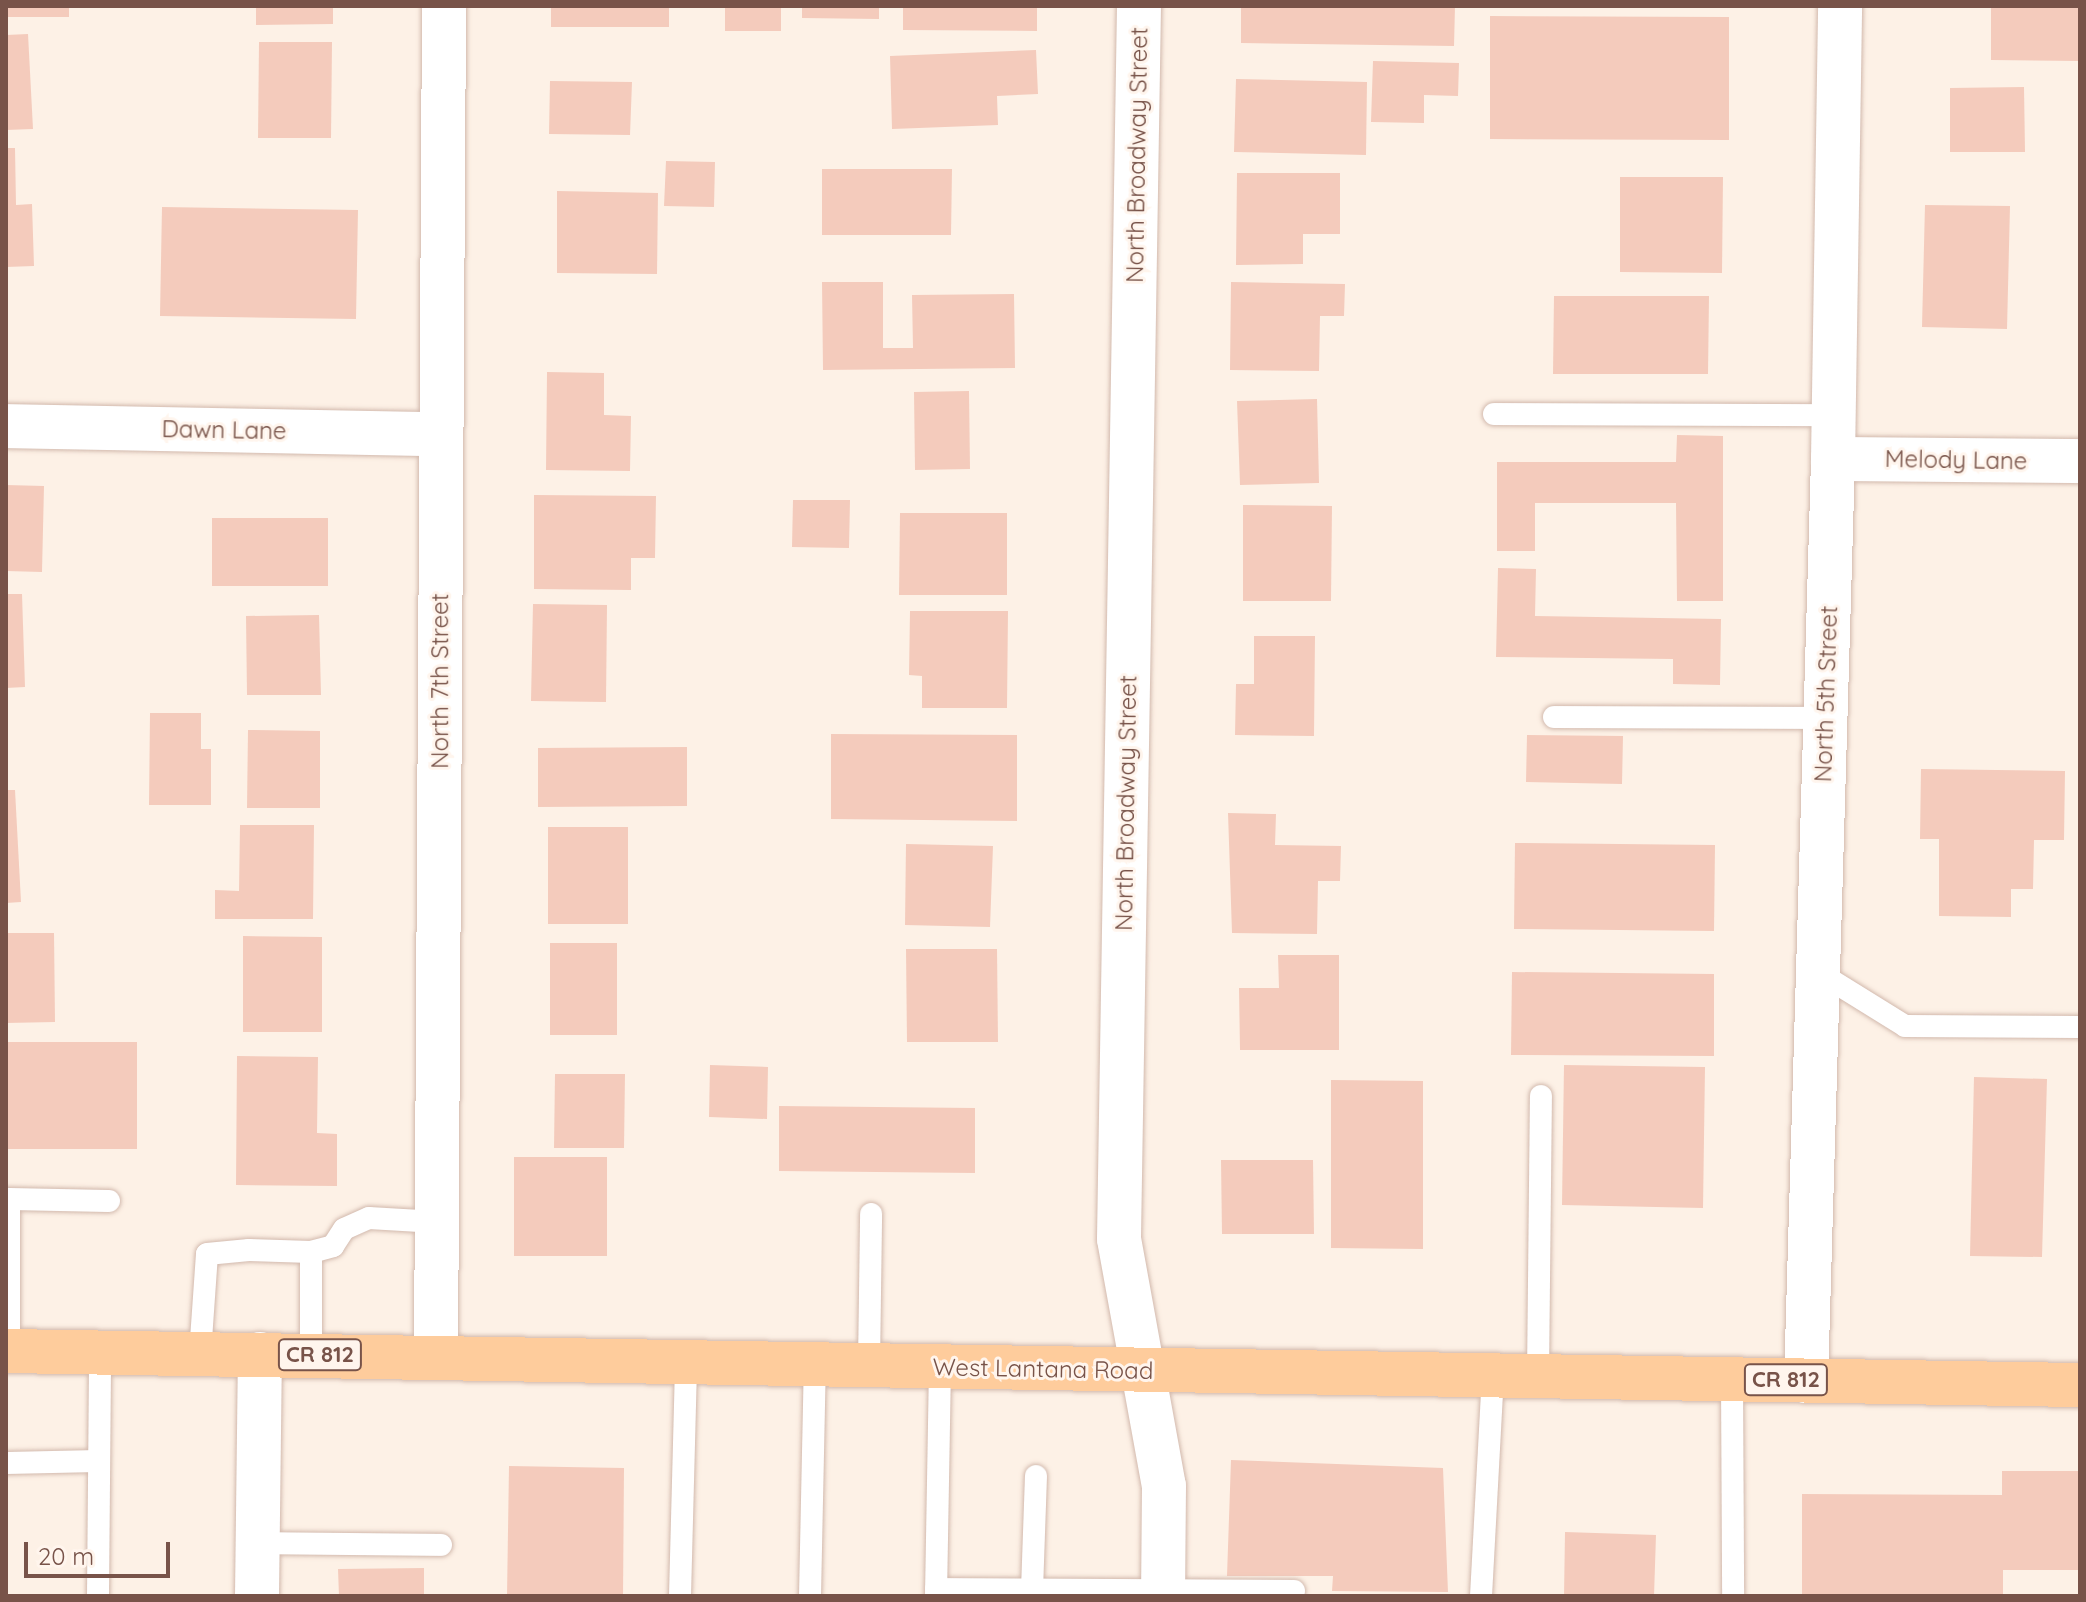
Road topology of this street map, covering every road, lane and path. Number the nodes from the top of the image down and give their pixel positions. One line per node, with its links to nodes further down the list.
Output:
1 (444, 6): 7 (street, North 7th Street)
2 (1139, 6): 29 (street, North Broadway Street)
3 (1840, 6): 5 (street, North 5th Street)
4 (1494, 414): 5 (lane)
5 (1833, 415): 8 (street, North 5th Street)
6 (6, 426): 7 (street, Dawn Lane)
7 (441, 434): 17 (street, North 7th Street)
8 (1833, 459): 9 (street, Melody Lane); 11 (street, North 5th Street)
9 (2080, 461)
10 (1554, 717): 11 (lane)
11 (1826, 718): 12 (street, North 5th Street)
12 (1818, 972): 13 (lane); 33 (street, North 5th Street)
13 (2080, 1027)
14 (1541, 1096): 31 (lane)
15 (109, 1201): 19 (lane)
16 (871, 1214): 27 (lane)
17 (437, 1222): 18 (lane); 24 (street, North 7th Street)
18 (311, 1252): 21 (lane); 23 (lane)
19 (8, 1351): 20 (main road, West Lantana Road / CR 812)
20 (100, 1352): 21 (main road, West Lantana Road / CR 812); 35 (lane)
21 (200, 1354): 22 (main road, West Lantana Road / CR 812)
22 (260, 1354): 23 (main road, West Lantana Road / CR 812); 38 (street)
23 (311, 1355): 24 (main road, West Lantana Road / CR 812)
24 (436, 1357): 25 (main road, West Lantana Road / CR 812)
25 (686, 1361): 26 (main road, West Lantana Road / CR 812); 46 (lane)
26 (815, 1364): 27 (main road, West Lantana Road / CR 812); 47 (lane)
27 (869, 1365): 28 (main road, West Lantana Road / CR 812)
28 (940, 1367): 29 (main road, West Lantana Road / CR 812); 42 (lane)
29 (1143, 1371): 30 (main road, West Lantana Road / CR 812); 43 (street, North Broadway Street)
30 (1493, 1375): 31 (main road, West Lantana Road / CR 812); 48 (lane)
31 (1538, 1376): 32 (main road, West Lantana Road / CR 812)
32 (1732, 1379): 33 (main road, West Lantana Road / CR 812); 49 (lane)
33 (1806, 1381): 34 (main road, West Lantana Road / CR 812)
34 (2080, 1385)
35 (99, 1461): 36 (lane); 44 (lane)
36 (6, 1463)
37 (1036, 1476): 40 (lane)
38 (257, 1543): 39 (lane); 45 (street)
39 (441, 1545)
40 (1032, 1590): 42 (lane); 43 (lane)
41 (1294, 1591): 43 (lane)
42 (936, 1592)
43 (1163, 1593)
44 (98, 1596)
45 (257, 1596)
46 (680, 1596)
47 (810, 1596)
48 (1481, 1596)
49 (1733, 1596)

